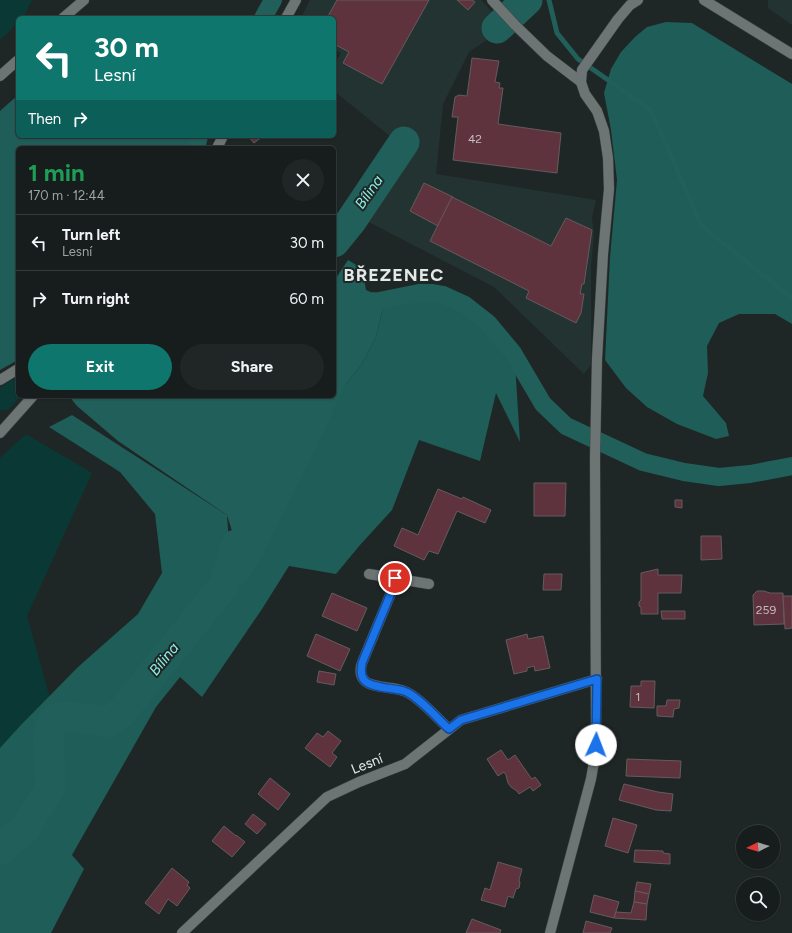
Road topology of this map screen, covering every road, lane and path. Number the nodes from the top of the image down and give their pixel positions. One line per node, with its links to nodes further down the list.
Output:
1 (84, 0): 6 (street)
2 (296, 0): 7 (street)
3 (638, 0): 11 (street)
4 (704, 0): 8 (street)
5 (495, 3): 11 (street)
6 (65, 16)
7 (287, 16)
8 (792, 54)
9 (16, 62): 10 (street)
10 (0, 76)
11 (581, 82): 19 (street)
12 (16, 370): 13 (street)
13 (0, 380)
14 (31, 398): 15 (street)
15 (0, 433)
16 (369, 574): 17 (street)
17 (395, 578): 18 (street); 20 (street)
18 (429, 584)
19 (597, 679): 20 (street, Lesní); 22 (street)
20 (449, 729): 21 (street, Lesní)
21 (182, 933)
22 (550, 933)

